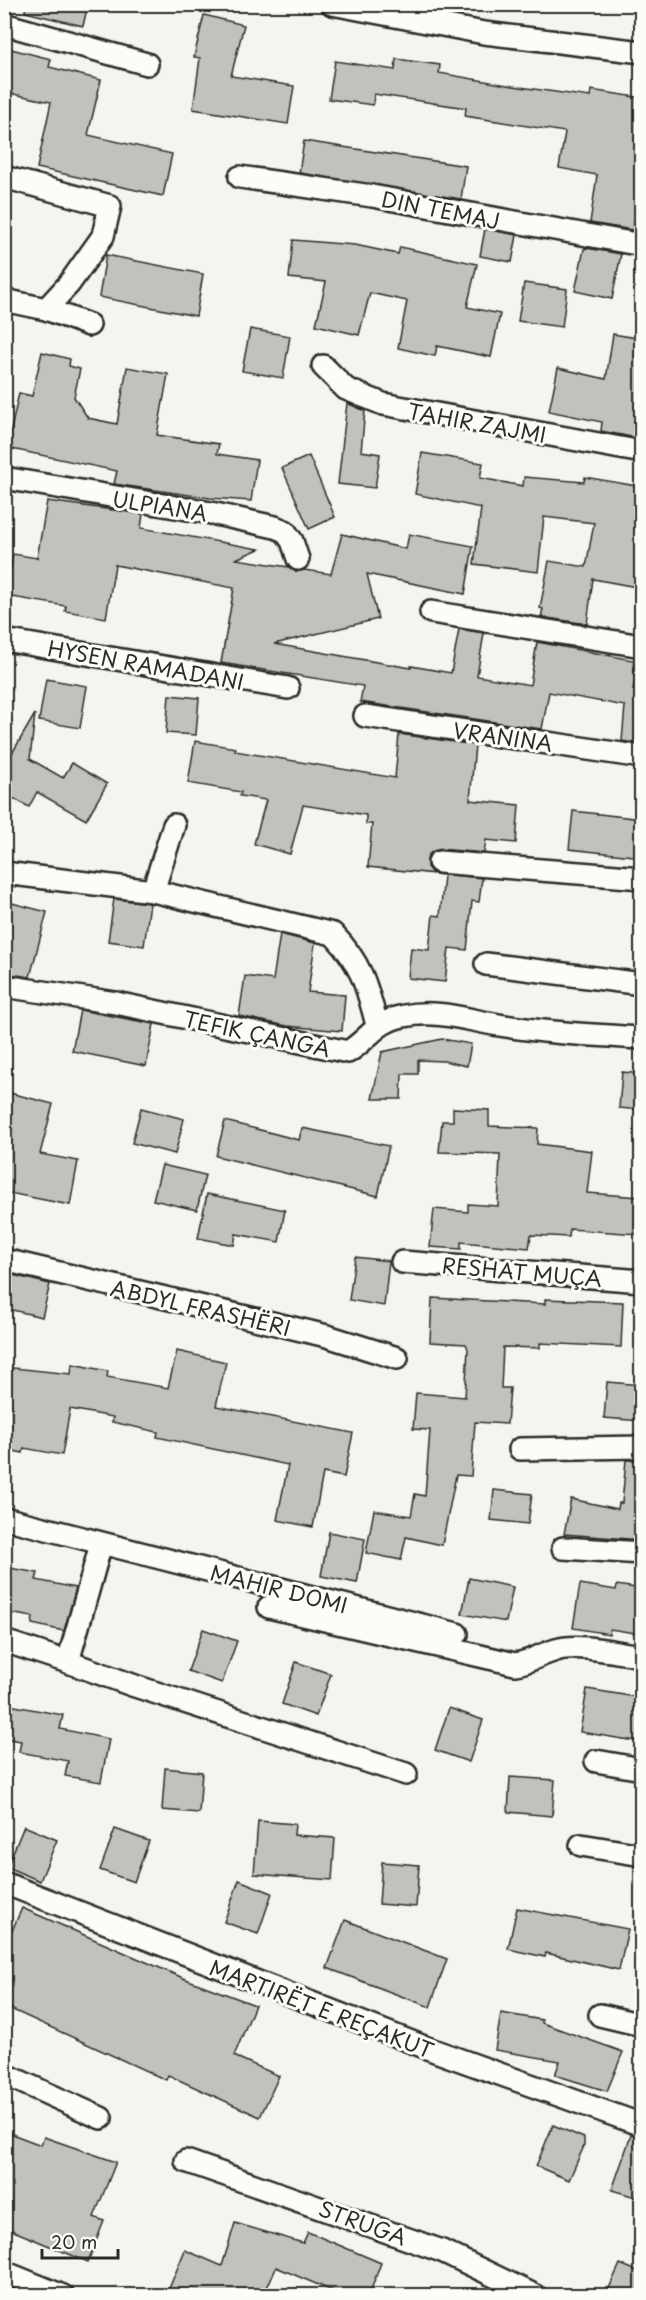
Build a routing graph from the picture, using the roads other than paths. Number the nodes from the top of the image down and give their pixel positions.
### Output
1 (332, 4) edge
2 (4, 24) edge
3 (642, 52) edge
4 (147, 64) dead end
5 (4, 177) edge
6 (240, 177) dead end
7 (642, 245) edge
8 (4, 300) edge
9 (46, 309) junction
10 (89, 325) dead end
11 (323, 366) dead end
12 (642, 452) edge
13 (4, 478) edge
14 (298, 559) dead end
15 (431, 612) dead end
16 (4, 640) edge
17 (642, 646) edge
18 (288, 688) dead end
19 (365, 716) dead end
20 (642, 757) edge
21 (174, 825) dead end
22 (439, 862) dead end
23 (4, 873) edge
24 (642, 878) edge
25 (153, 891) junction
26 (486, 964) dead end
27 (642, 984) edge
28 (4, 987) edge
29 (377, 1025) junction
30 (642, 1038) edge
31 (4, 1260) edge
32 (402, 1262) dead end
33 (642, 1281) edge
34 (397, 1358) dead end
35 (642, 1447) edge
36 (520, 1449) dead end
37 (4, 1518) edge
38 (101, 1544) junction
39 (563, 1548) dead end
40 (642, 1553) edge
41 (269, 1607) dead end
42 (457, 1634) dead end
43 (4, 1641) edge
44 (642, 1656) edge
45 (68, 1662) junction
46 (596, 1761) dead end
47 (642, 1768) edge
48 (406, 1773) dead end
49 (581, 1845) dead end
50 (642, 1855) edge
51 (4, 1883) edge
52 (600, 2015) dead end
53 (642, 2025) edge
54 (4, 2074) edge
55 (101, 2118) dead end
56 (642, 2125) edge
57 (186, 2161) dead end
58 (4, 2272) edge
59 (63, 2295) edge
60 (536, 2295) edge

1 - 3 street
2 - 4 street
5 - 9 street
6 - 7 street, DIN TEMAJ
8 - 9 street
9 - 10 street
11 - 12 street, TAHIR ZAJMI
13 - 14 street, ULPIANA
15 - 17 street
16 - 18 street, HYSEN RAMADANI
19 - 20 street, VRANINA
21 - 25 street
22 - 24 street
23 - 25 street
25 - 29 street
26 - 27 street
28 - 29 street, TEFIK ÇANGA
29 - 30 street, TEFIK ÇANGA
31 - 34 street, ABDYL FRASHËRI
32 - 33 street, RESHAT MUÇA
35 - 36 street
37 - 38 street, MAHIR DOMI
38 - 42 street, MAHIR DOMI
38 - 45 street
39 - 40 street
41 - 44 street
43 - 45 street
45 - 48 street
46 - 47 street
49 - 50 street
51 - 56 street, MARTIRËT E REÇAKUT
52 - 53 street
54 - 55 street
57 - 60 street, STRUGA
58 - 59 street

